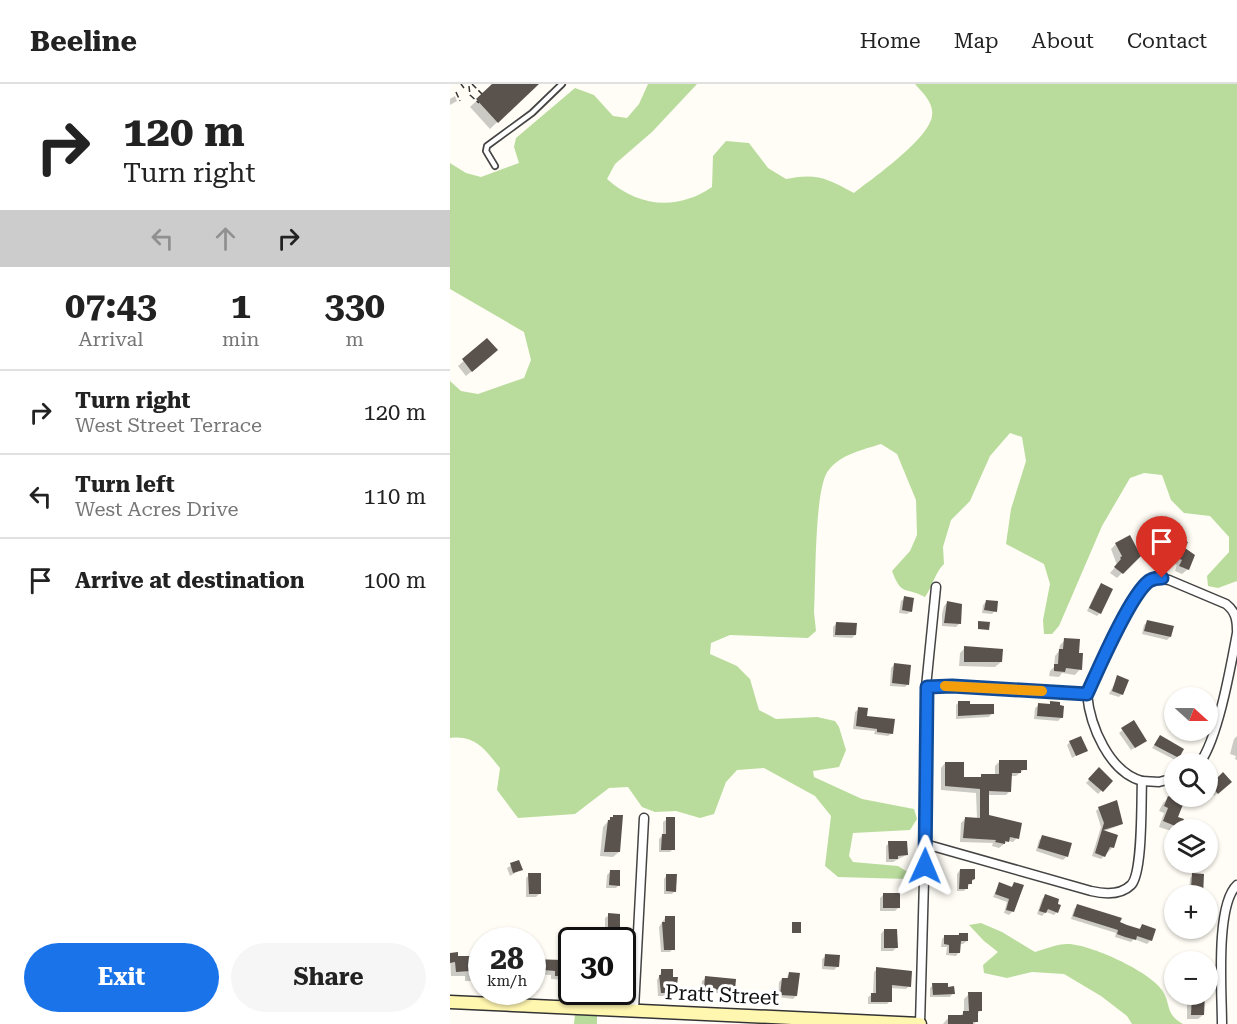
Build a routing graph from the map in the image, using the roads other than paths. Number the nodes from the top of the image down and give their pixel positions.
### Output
1 (562, 84) edge
2 (495, 166) dead end
3 (936, 586) dead end
4 (1237, 632) edge
5 (927, 687) junction
6 (1087, 694) junction
7 (1205, 753) edge
8 (1142, 781) junction
9 (1164, 781) edge
10 (644, 818) dead end
11 (925, 844) junction
12 (1237, 885) edge
13 (450, 1002) edge
14 (634, 1010) junction
15 (920, 1024) edge
16 (1222, 1024) edge

1 - 2 lane
3 - 5 street
4 - 6 street
4 - 7 street
5 - 6 street
5 - 11 street
6 - 8 street
8 - 9 street
8 - 11 street
10 - 14 street
11 - 15 street
12 - 16 street
13 - 14 street, Pratt Street
14 - 15 street, Pratt Street

